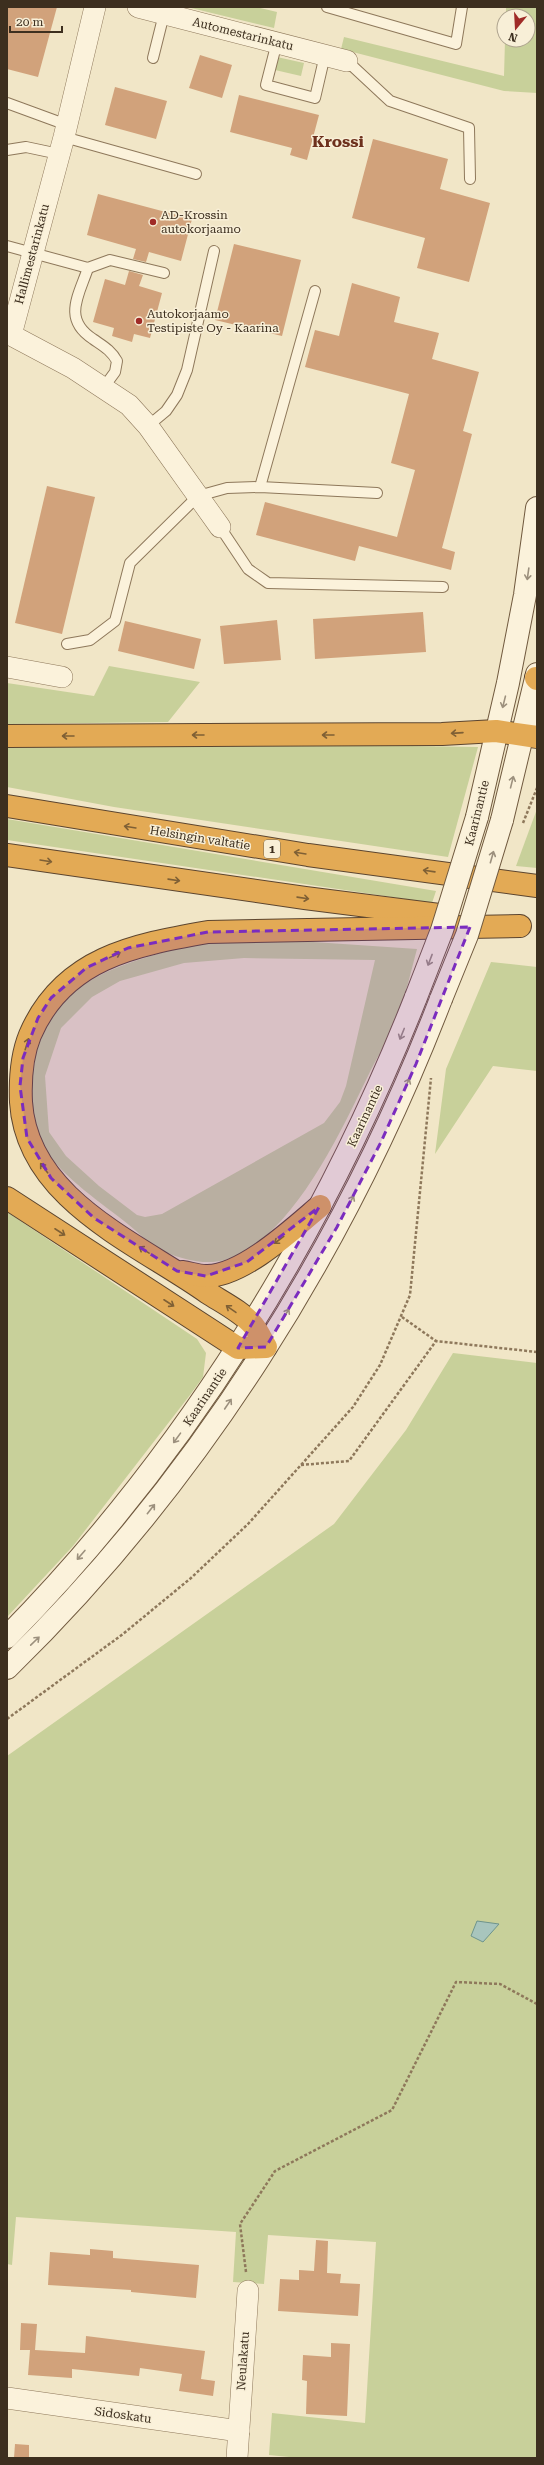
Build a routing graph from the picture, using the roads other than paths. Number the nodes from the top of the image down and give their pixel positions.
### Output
1 (95, 7) edge
2 (138, 7) edge
3 (328, 7) edge
4 (462, 7) edge
5 (164, 14) junction
6 (277, 42) junction
7 (325, 55) junction
8 (153, 58) dead end
9 (347, 61) joint
10 (7, 103) edge
11 (64, 139) junction
12 (7, 150) edge
13 (196, 174) dead end
14 (470, 179) dead end
15 (7, 246) edge
16 (214, 251) dead end
17 (32, 252) junction
18 (88, 268) junction
19 (164, 273) dead end
20 (315, 291) dead end
21 (9, 334) edge
22 (104, 387) junction
23 (148, 426) junction
24 (260, 488) junction
25 (377, 493) dead end
26 (198, 496) junction
27 (537, 508) edge
28 (220, 527) joint
29 (443, 587) dead end
30 (67, 644) dead end
31 (7, 667) edge
32 (62, 677) dead end
33 (537, 677) edge
34 (496, 730) junction
35 (7, 736) edge
36 (530, 736) edge
37 (7, 806) edge
38 (7, 855) edge
39 (537, 886) edge
40 (529, 926) edge
41 (7, 1198) edge
42 (320, 1206) junction
43 (177, 1271) junction
44 (252, 1324) junction
45 (266, 1347) junction
46 (238, 1348) junction
47 (7, 1637) edge
48 (7, 1668) edge
49 (248, 2291) road end
50 (7, 2398) edge
51 (239, 2431) junction
52 (237, 2458) edge

1 - 11 street, Hallimestarinkatu
2 - 5 street, Automestarinkatu
3 - 4 lane
5 - 6 street, Automestarinkatu
5 - 8 lane
6 - 7 street, Automestarinkatu
6 - 7 lane
7 - 9 street, Automestarinkatu
9 - 14 lane
10 - 11 lane
11 - 12 lane
11 - 13 lane
11 - 17 street, Hallimestarinkatu
15 - 17 lane
16 - 23 lane
17 - 18 lane
17 - 21 street, Hallimestarinkatu
18 - 19 lane
18 - 22 lane
20 - 24 lane
21 - 22 street, Hallimestarinkatu
22 - 23 street, Hallimestarinkatu
23 - 26 street, Hallimestarinkatu
24 - 25 lane
24 - 26 lane
26 - 28 street, Hallimestarinkatu
26 - 30 lane
27 -> 34 main road, Kaarinantie
28 - 29 lane
31 - 32 street
33 - 36 main road, Kaarinantie
34 -> 35 highway
34 - 36 highway
34 -> 42 main road, Kaarinantie, bridge
45 -> 36 main road, Kaarinantie, bridge
39 -> 37 highway, Helsingin valtatie / 1
38 -> 40 highway
43 -> 40 highway
41 -> 46 highway
42 -> 43 highway
42 - 44 main road, Kaarinantie
44 -> 43 highway
44 - 45 highway
44 - 46 main road, Kaarinantie
45 - 46 highway
48 -> 45 main road, Kaarinantie
46 -> 47 main road, Kaarinantie
49 - 51 street, Neulakatu
50 - 51 street, Sidoskatu
51 - 52 street, Neulakatu

